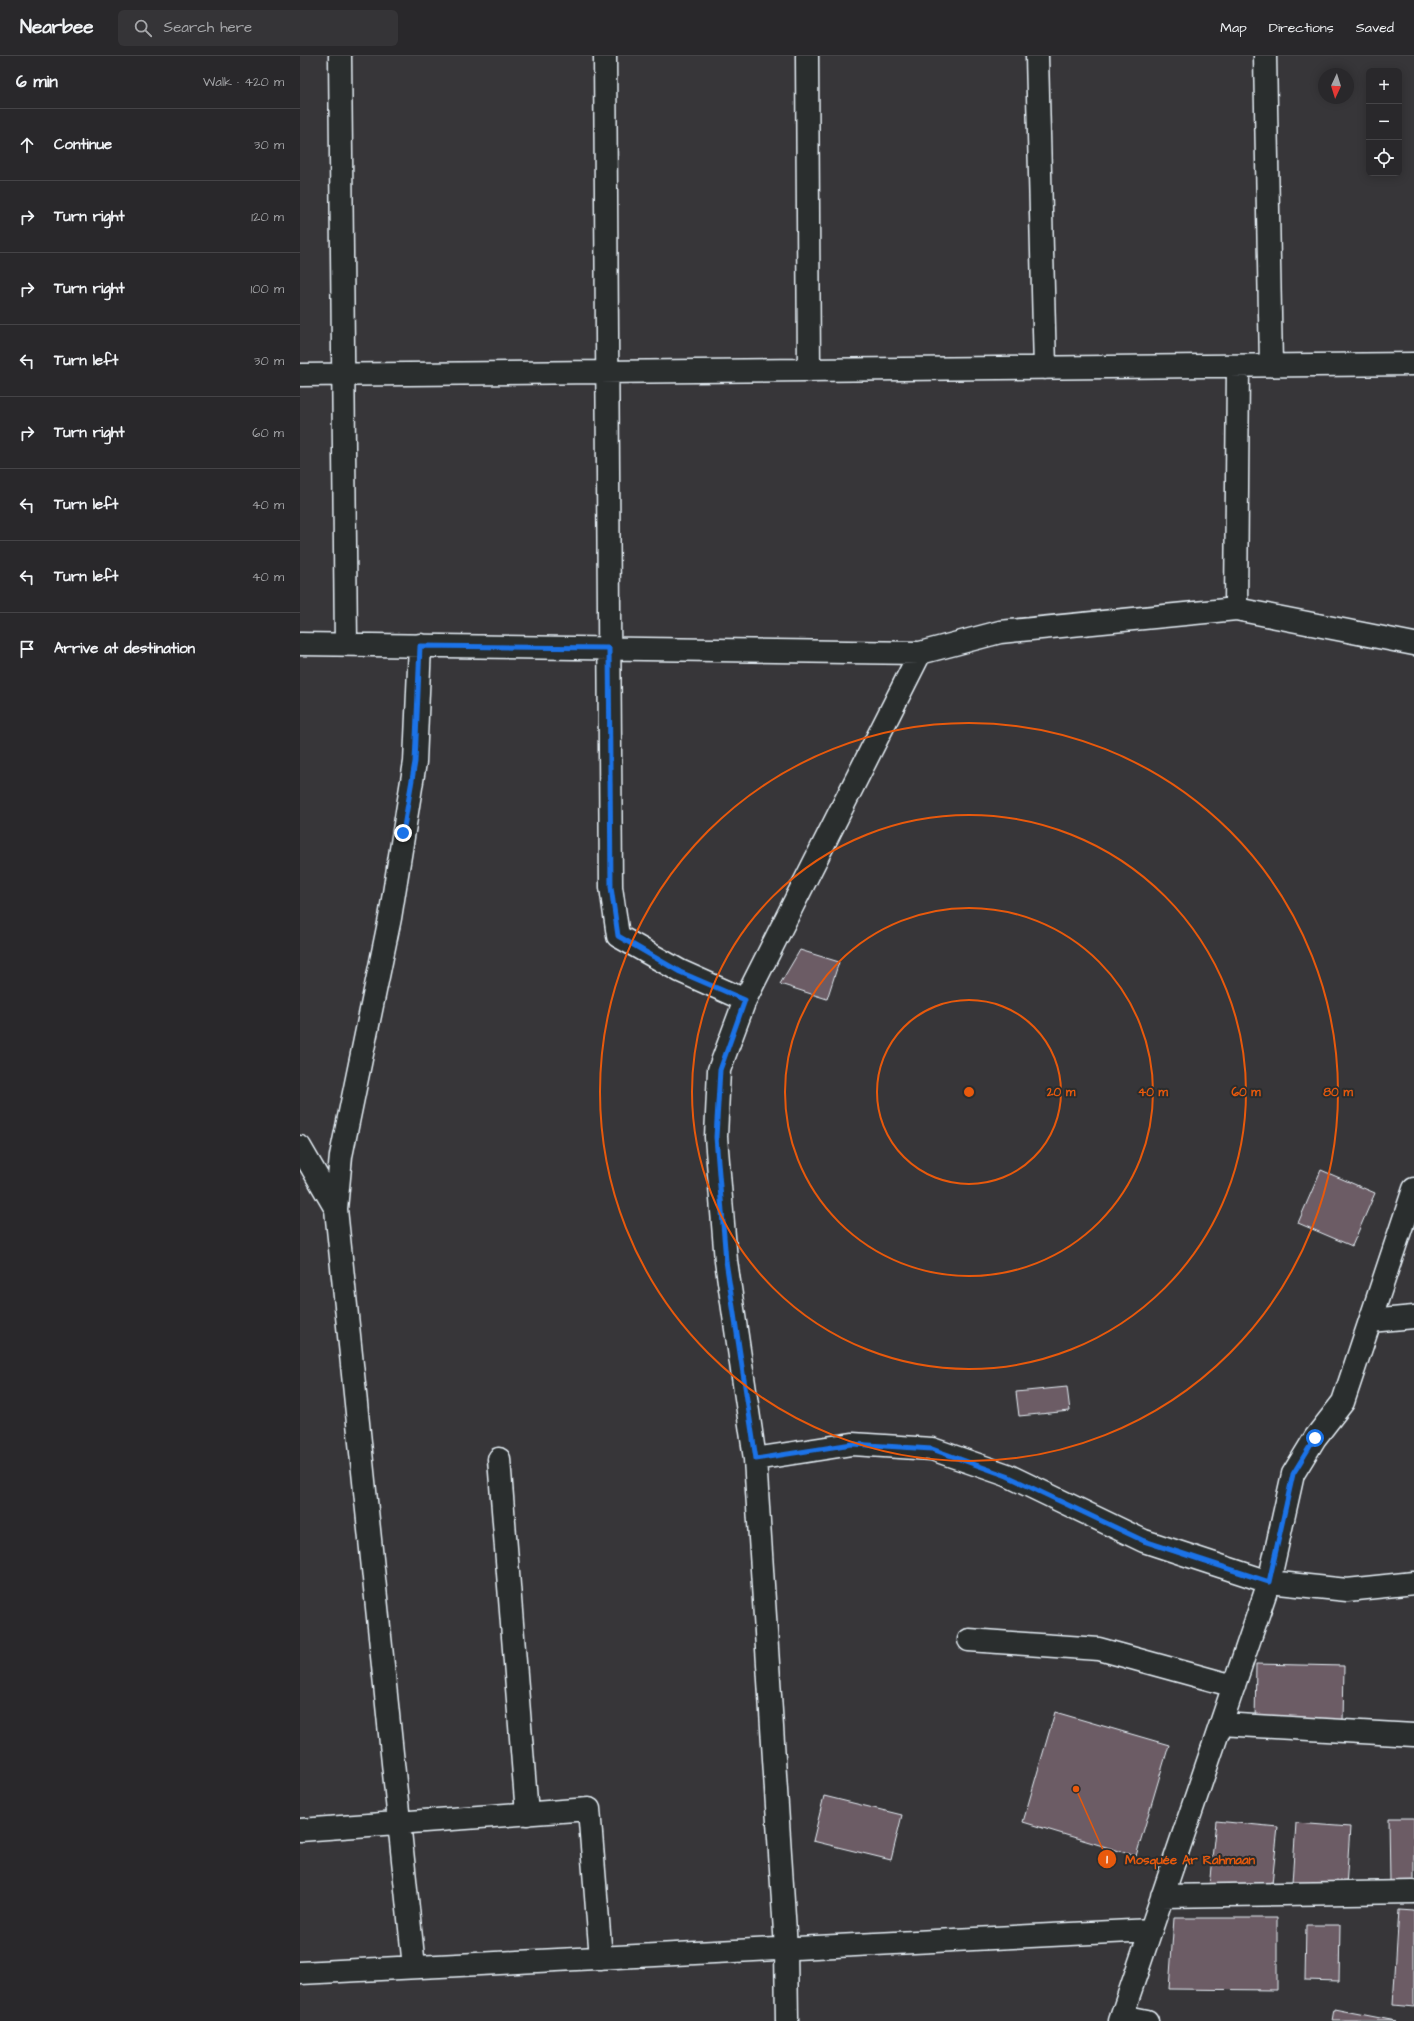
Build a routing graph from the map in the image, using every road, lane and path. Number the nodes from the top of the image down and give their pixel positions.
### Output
1 (340, 56) edge
2 (605, 56) edge
3 (807, 56) edge
4 (1037, 56) edge
5 (1265, 56) edge
6 (1414, 364) edge
7 (1271, 365) junction
8 (1238, 366) junction
9 (1045, 368) junction
10 (809, 370) junction
11 (607, 372) junction
12 (344, 374) junction
13 (300, 375) edge
14 (1236, 609) junction
15 (300, 644) edge
16 (346, 644) junction
17 (1414, 644) edge
18 (420, 646) junction
19 (609, 648) junction
20 (920, 653) junction
21 (745, 1000) junction
22 (300, 1147) edge
23 (1414, 1189) edge
24 (336, 1209) junction
25 (1414, 1317) edge
26 (1370, 1321) junction
27 (499, 1459) dead end
28 (756, 1459) junction
29 (1269, 1582) junction
30 (1414, 1583) edge
31 (969, 1640) dead end
32 (1234, 1686) junction
33 (1220, 1724) junction
34 (1414, 1735) edge
35 (527, 1814) junction
36 (399, 1823) junction
37 (300, 1830) edge
38 (1414, 1892) edge
39 (1162, 1896) junction
40 (1151, 1930) junction
41 (786, 1948) junction
42 (601, 1958) junction
43 (414, 1967) junction
44 (300, 1973) edge
45 (1121, 2018) edge
46 (787, 2021) edge
47 (1147, 2021) edge

1 - 12 street
2 - 11 street
3 - 10 street
4 - 9 street
5 - 7 street
6 - 7 street
7 - 8 street
8 - 9 street
8 - 14 street
9 - 10 street
10 - 11 street
11 - 12 street
11 - 19 street
12 - 13 street
12 - 16 street
14 - 17 street
14 - 20 street
15 - 16 street
16 - 18 street
18 - 19 street
18 - 24 street
19 - 20 street
19 - 21 street
20 - 21 street
21 - 28 street
22 - 24 street
23 - 26 street
24 - 36 street
25 - 26 street
26 - 29 street
27 - 35 street
28 - 29 street
28 - 41 street
29 - 30 street
29 - 32 street
31 - 32 street
32 - 33 street
33 - 34 street
33 - 39 street
35 - 36 street
35 - 42 street
36 - 37 street
36 - 43 street
38 - 39 street
39 - 40 street
40 - 41 street
40 - 45 street
41 - 42 street
41 - 46 street
42 - 43 street
43 - 44 street
45 - 47 street

